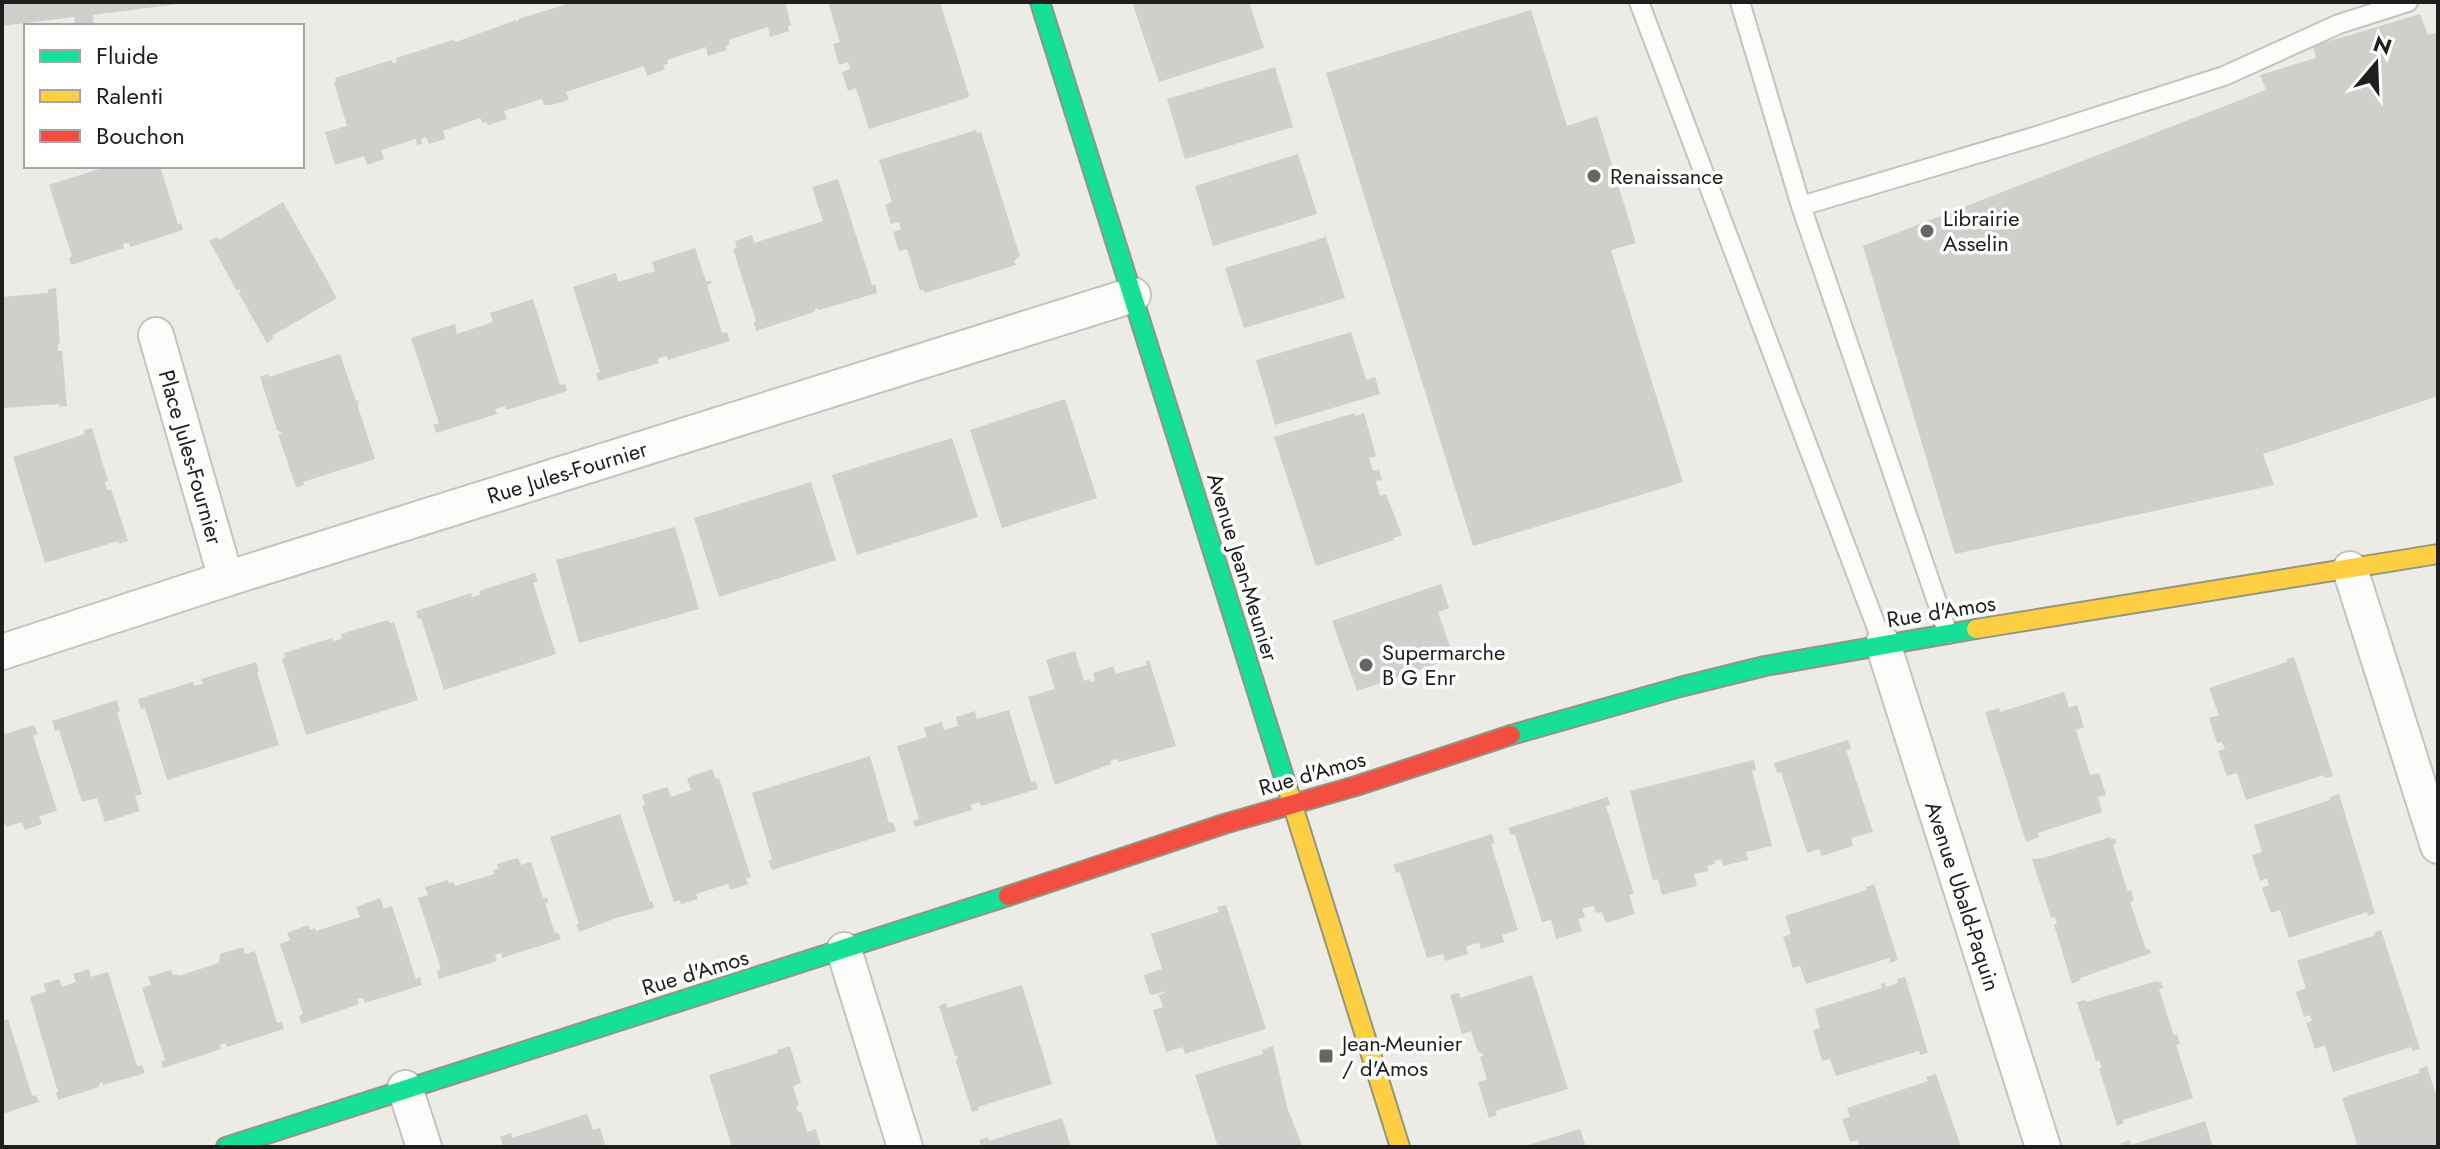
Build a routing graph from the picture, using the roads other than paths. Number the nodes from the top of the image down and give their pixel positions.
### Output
1 (1040, 2) edge
2 (1639, 2) edge
3 (1740, 2) edge
4 (2408, 2) edge
5 (1801, 206) junction
6 (1133, 295) junction
7 (156, 335) dead end
8 (2438, 554) edge
9 (2350, 569) junction
10 (226, 579) junction
11 (1948, 634) junction
12 (1883, 644) junction
13 (2, 652) edge
14 (1291, 804) junction
15 (2438, 846) edge
16 (844, 950) junction
17 (405, 1088) junction
18 (226, 1147) edge
19 (424, 1147) edge
20 (905, 1147) edge
21 (1400, 1147) edge
22 (2043, 1147) edge

1 - 6 street, Avenue Jean-Meunier
2 - 12 lane
3 - 5 lane
4 - 5 lane
5 - 11 lane
6 - 10 street, Rue Jules-Fournier
6 - 14 street, Avenue Jean-Meunier
7 - 10 street, Place Jules-Fournier
8 - 9 street, Rue d'Amos
9 - 11 street, Rue d'Amos
9 - 15 street
10 - 13 street, Rue Jules-Fournier
11 - 12 street, Rue d'Amos
12 - 14 street, Rue d'Amos
12 - 22 street, Avenue Ubald-Paquin
14 - 16 street, Rue d'Amos
14 - 21 street, Avenue Jean-Meunier
16 - 17 street, Rue d'Amos
16 - 20 street
17 - 18 street, Rue d'Amos
17 - 19 street

